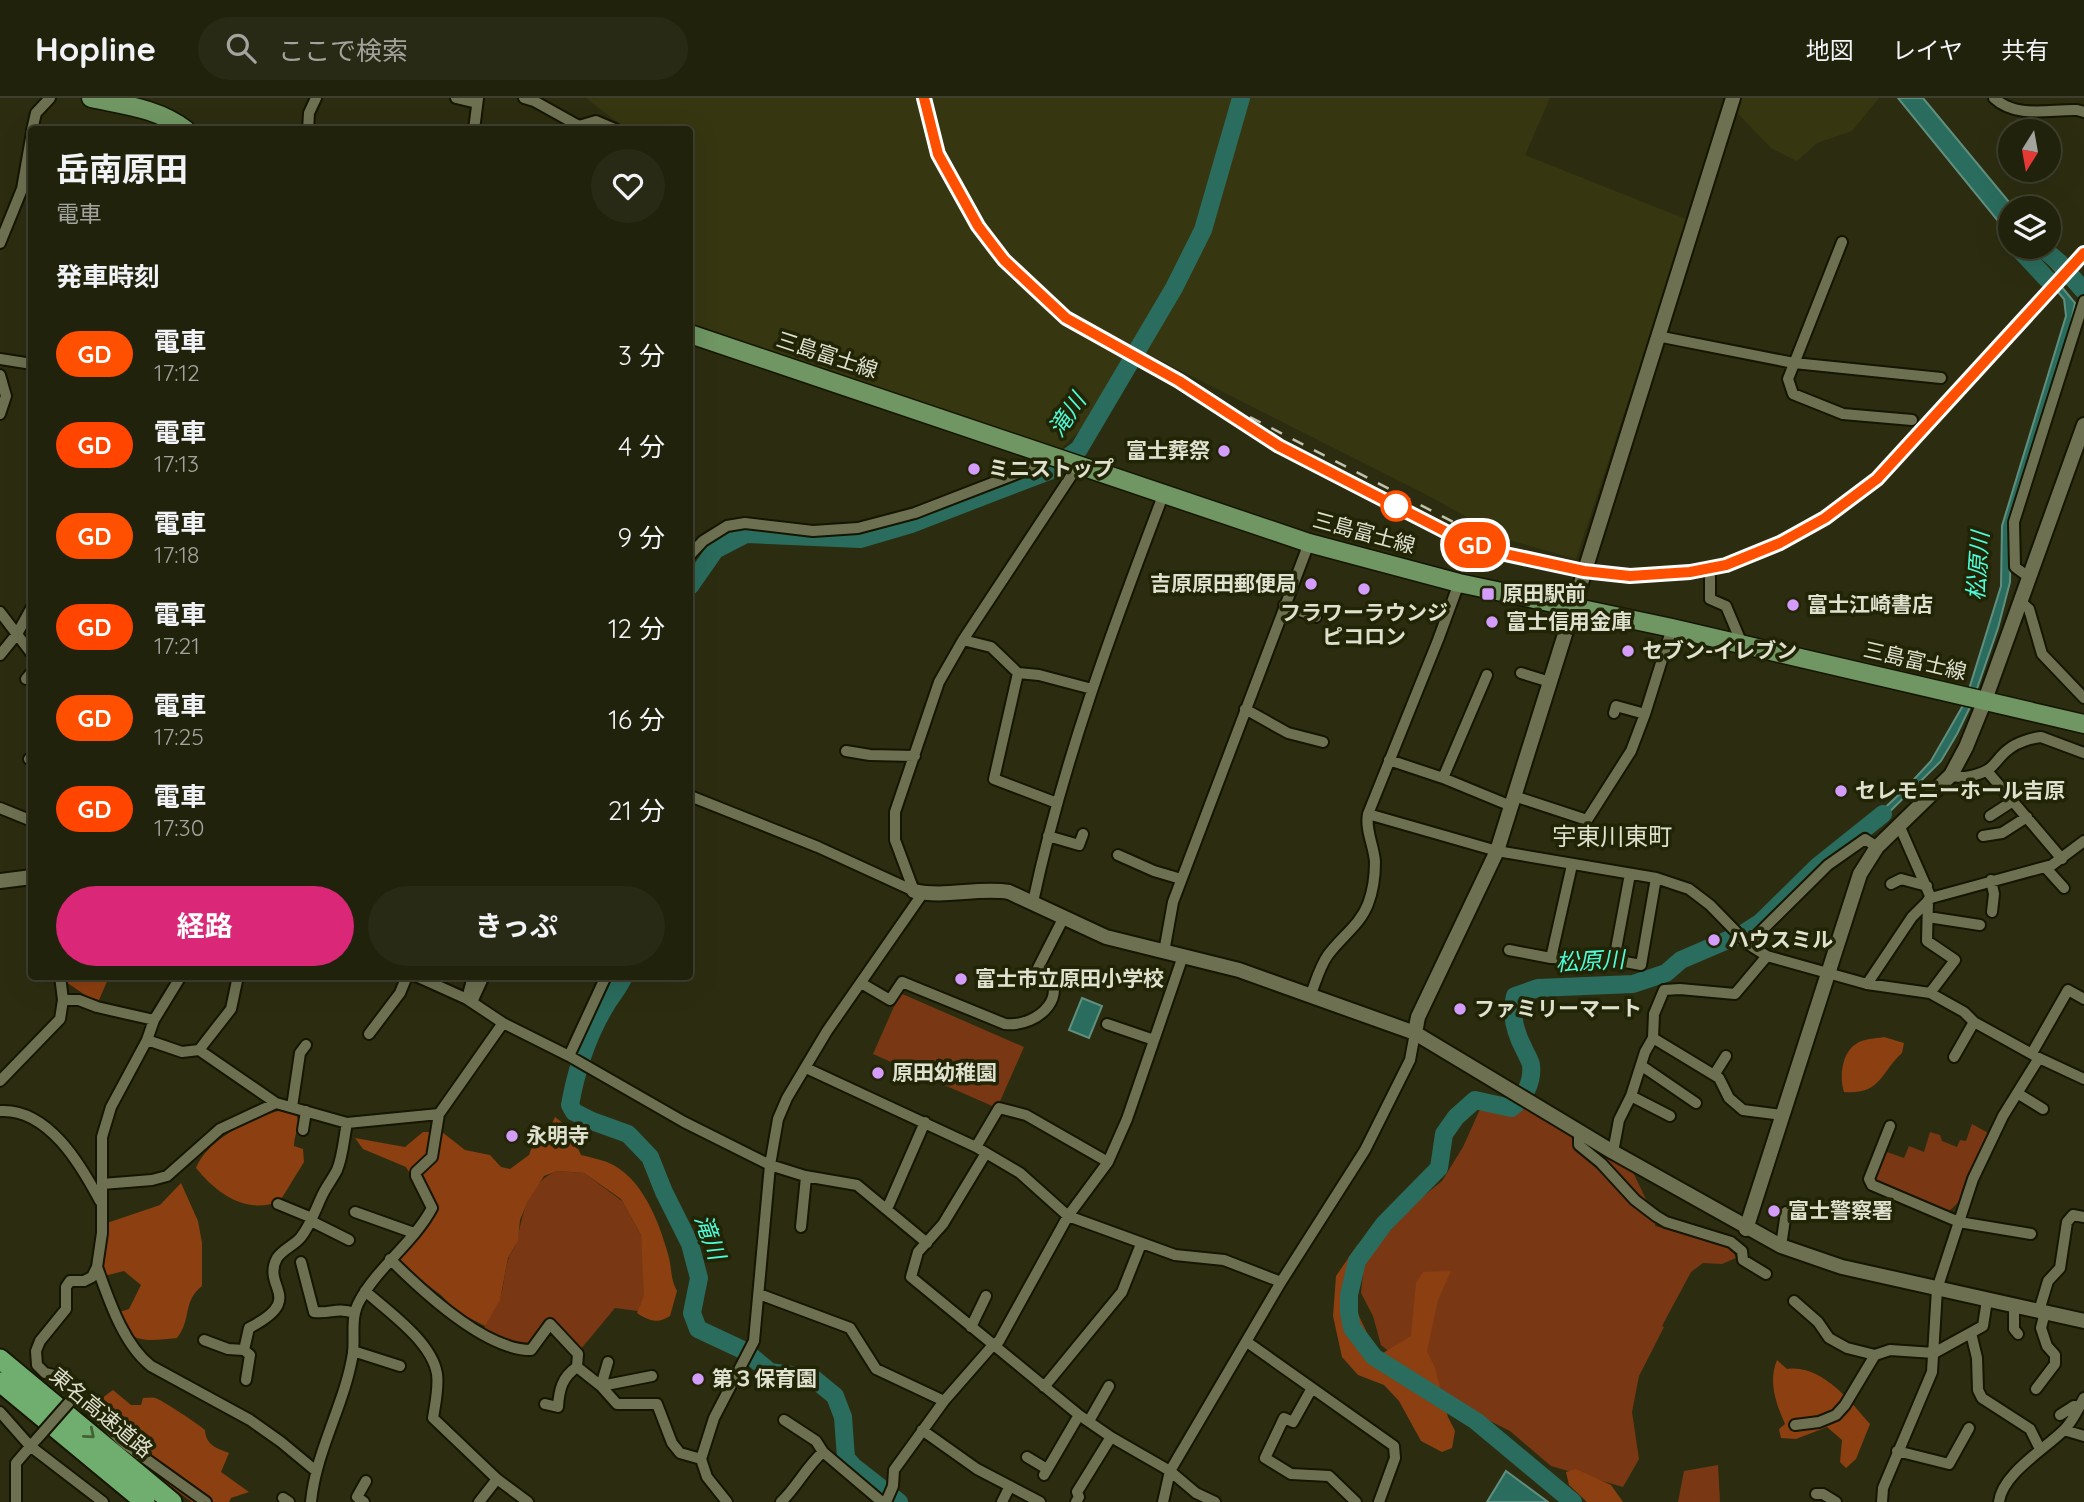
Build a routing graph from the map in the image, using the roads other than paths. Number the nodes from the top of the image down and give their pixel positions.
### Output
1 (50, 98) edge
2 (91, 98) edge
3 (316, 98) edge
4 (456, 98) edge
5 (524, 98) edge
6 (1732, 98) edge
7 (1994, 98) edge
8 (477, 100) edge
9 (130, 102) edge
10 (2084, 112) edge
11 (33, 126) edge
12 (179, 126) edge
13 (308, 126) edge
14 (474, 126) edge
15 (575, 126) edge
16 (583, 126) edge
17 (608, 126) edge
18 (28, 154) edge
19 (0, 241) edge
20 (1842, 242) dead end
21 (2084, 301) edge
22 (693, 335) edge
23 (1657, 336) junction
24 (0, 359) edge
25 (28, 363) edge
26 (1794, 363) junction
27 (0, 375) edge
28 (1941, 378) dead end
29 (0, 414) edge
30 (1912, 420) dead end
31 (2084, 425) edge
32 (1064, 459) junction
33 (1164, 493) junction
34 (1309, 543) junction
35 (693, 552) edge
36 (1710, 578) dead end
37 (2030, 578) junction
38 (1459, 583) junction
39 (2021, 602) junction
40 (1284, 605) junction
41 (1574, 606) junction
42 (0, 612) edge
43 (28, 614) edge
44 (1316, 617) dead end
45 (1672, 628) junction
46 (17, 634) junction
47 (964, 640) junction
48 (1742, 644) junction
49 (28, 649) edge
50 (0, 655) edge
51 (1018, 673) junction
52 (1521, 673) dead end
53 (1487, 675) dead end
54 (1550, 682) junction
55 (1092, 689) junction
56 (1975, 698) junction
57 (2084, 698) edge
58 (1245, 709) junction
59 (1614, 713) dead end
60 (1645, 714) junction
61 (2084, 724) edge
62 (1323, 742) dead end
63 (846, 751) dead end
64 (2084, 753) edge
65 (915, 756) junction
66 (1389, 760) junction
67 (1987, 771) junction
68 (1951, 775) junction
69 (1443, 778) junction
70 (693, 797) edge
71 (1512, 801) junction
72 (2013, 801) junction
73 (1057, 803) junction
74 (0, 808) edge
75 (1368, 814) junction
76 (1990, 817) dead end
77 (2026, 817) junction
78 (28, 819) edge
79 (1899, 825) junction
80 (1083, 834) dead end
81 (1048, 836) junction
82 (1983, 836) dead end
83 (2084, 841) edge
84 (1878, 847) junction
85 (1497, 851) junction
86 (1118, 855) dead end
87 (2062, 859) junction
88 (1572, 865) junction
89 (2045, 867) junction
90 (1630, 874) junction
91 (28, 878) edge
92 (1656, 878) junction
93 (1181, 879) junction
94 (1991, 880) junction
95 (0, 881) edge
96 (1891, 884) dead end
97 (1927, 886) junction
98 (2063, 888) dead end
99 (919, 892) junction
100 (1930, 899) junction
101 (1033, 902) junction
102 (1992, 912) dead end
103 (1064, 917) junction
104 (1928, 917) junction
105 (1980, 925) dead end
106 (1747, 943) junction
107 (1509, 950) dead end
108 (1164, 952) junction
109 (1183, 956) junction
110 (1767, 956) junction
111 (1551, 958) junction
112 (1572, 959) dead end
113 (1827, 974) junction
114 (60, 980) edge
115 (179, 980) edge
116 (237, 980) edge
117 (405, 980) edge
118 (425, 980) edge
119 (472, 980) edge
120 (482, 980) edge
121 (604, 980) edge
122 (861, 983) junction
123 (1867, 984) junction
124 (1930, 993) junction
125 (1311, 994) junction
126 (2084, 999) edge
127 (63, 1000) junction
128 (469, 1000) junction
129 (154, 1020) junction
130 (1974, 1022) junction
131 (503, 1023) junction
132 (1107, 1024) dead end
133 (1415, 1033) junction
134 (369, 1034) dead end
135 (1653, 1038) junction
136 (148, 1040) junction
137 (1154, 1040) junction
138 (306, 1045) dead end
139 (199, 1051) junction
140 (569, 1056) junction
141 (1727, 1056) dead end
142 (2035, 1056) junction
143 (1954, 1057) dead end
144 (1642, 1066) junction
145 (806, 1068) junction
146 (1714, 1075) junction
147 (2084, 1079) edge
148 (0, 1081) edge
149 (2017, 1093) junction
150 (1631, 1096) junction
151 (276, 1103) junction
152 (1696, 1103) dead end
153 (292, 1107) junction
154 (2043, 1109) dead end
155 (0, 1111) edge
156 (306, 1111) junction
157 (439, 1114) junction
158 (1782, 1115) junction
159 (1670, 1116) dead end
160 (925, 1122) junction
161 (347, 1123) junction
162 (1889, 1126) dead end
163 (303, 1130) dead end
164 (1579, 1131) junction
165 (981, 1150) junction
166 (1613, 1152) junction
167 (1108, 1163) junction
168 (770, 1165) junction
169 (806, 1177) junction
170 (102, 1184) junction
171 (102, 1204) junction
172 (278, 1204) dead end
173 (887, 1209) junction
174 (355, 1212) dead end
175 (1786, 1212) dead end
176 (1068, 1216) junction
177 (2084, 1217) edge
178 (312, 1220) junction
179 (1959, 1222) junction
180 (801, 1227) dead end
181 (1746, 1229) junction
182 (414, 1233) junction
183 (2031, 1234) dead end
184 (349, 1240) dead end
185 (927, 1243) junction
186 (1141, 1244) junction
187 (1781, 1246) junction
188 (390, 1259) junction
189 (301, 1262) dead end
190 (97, 1267) junction
191 (1766, 1274) dead end
192 (1280, 1282) junction
193 (1937, 1289) junction
194 (365, 1291) junction
195 (759, 1294) junction
196 (986, 1296) dead end
197 (1987, 1300) junction
198 (1794, 1301) dead end
199 (2014, 1306) junction
200 (2042, 1312) junction
201 (355, 1313) junction
202 (2084, 1321) edge
203 (971, 1327) junction
204 (1971, 1333) junction
205 (2018, 1334) dead end
206 (204, 1340) dead end
207 (1247, 1342) junction
208 (993, 1345) junction
209 (244, 1350) junction
210 (353, 1351) junction
211 (1934, 1353) junction
212 (1875, 1355) junction
213 (0, 1359) edge
214 (608, 1362) dead end
215 (400, 1366) dead end
216 (577, 1367) junction
217 (652, 1376) dead end
218 (246, 1380) dead end
219 (0, 1382) edge
220 (1110, 1385) dead end
221 (601, 1386) junction
222 (1044, 1387) junction
223 (1312, 1388) junction
224 (2036, 1389) dead end
225 (74, 1397) junction
226 (944, 1401) junction
227 (2082, 1402) edge
228 (545, 1404) dead end
229 (0, 1412) edge
230 (2060, 1415) dead end
231 (1084, 1418) junction
232 (785, 1420) dead end
233 (1795, 1425) dead end
234 (1969, 1428) dead end
235 (922, 1430) junction
236 (2064, 1430) junction
237 (2084, 1436) edge
238 (1111, 1437) junction
239 (33, 1443) junction
240 (2040, 1449) junction
241 (1898, 1451) junction
242 (823, 1452) junction
243 (1027, 1457) dead end
244 (701, 1459) junction
245 (316, 1471) junction
246 (1170, 1471) junction
247 (498, 1479) junction
248 (366, 1481) dead end
249 (1010, 1486) junction
250 (1816, 1494) dead end
251 (312, 1498) edge
252 (16, 1502) edge
253 (103, 1502) edge
254 (145, 1502) edge
255 (172, 1502) edge
256 (206, 1502) edge
257 (322, 1502) edge
258 (364, 1502) edge
259 (479, 1502) edge
260 (528, 1502) edge
261 (727, 1502) edge
262 (780, 1502) edge
263 (884, 1502) edge
264 (1002, 1502) edge
265 (1040, 1502) edge
266 (1076, 1502) edge
267 (1163, 1502) edge
268 (1215, 1502) edge
269 (1356, 1502) edge
270 (1380, 1502) edge
271 (1836, 1502) edge
272 (1882, 1502) edge
273 (1999, 1502) edge

1 - 11 street
2 - 9 main road
3 - 13 street
4 - 8 street
5 - 15 street
6 - 23 street
7 - 10 street
8 - 14 street
9 - 12 main road
16 - 17 street
18 - 19 street
20 - 26 street
21 - 37 street
22 - 32 main road, 三島富士線
23 - 26 street
23 - 41 street
24 - 25 street
26 - 28 street
26 - 30 street
27 - 29 street
31 - 37 street
32 - 33 main road, 三島富士線
32 - 35 street
32 - 47 street
33 - 34 main road, 三島富士線
33 - 55 street
34 - 38 main road, 三島富士線
34 - 40 street
36 - 48 street
37 - 39 street
38 - 41 main road, 三島富士線
38 - 66 street
39 - 56 street
39 - 57 street
40 - 44 street
40 - 58 street
41 - 45 main road, 三島富士線
41 - 54 street
42 - 46 street
43 - 46 street
45 - 48 main road, 三島富士線
45 - 60 street
46 - 49 street
46 - 50 street
47 - 51 street
47 - 65 street
48 - 56 main road, 三島富士線
51 - 55 street
51 - 73 street
52 - 54 street
53 - 69 street
54 - 71 street
55 - 73 street
56 - 61 main road, 三島富士線
56 - 68 street
58 - 62 street
58 - 93 street
59 - 60 street
60 - 71 street
63 - 65 street
64 - 67 street
65 - 99 street
66 - 69 street
66 - 75 street
67 - 68 street
67 - 72 street
68 - 79 street
69 - 71 street
70 - 99 street
71 - 85 street
72 - 76 street
72 - 77 street
73 - 81 street
74 - 78 street
75 - 85 street
75 - 125 street
77 - 82 street
77 - 87 street
79 - 84 street
79 - 97 street
80 - 81 street
81 - 101 street
83 - 87 street
84 - 106 street
84 - 113 street
85 - 88 street
85 - 133 street
86 - 93 street
87 - 89 street
88 - 90 street
88 - 111 street
89 - 94 street
89 - 98 street
90 - 92 street
90 - 92 street
91 - 95 street
92 - 106 street
93 - 108 street
94 - 100 street
94 - 102 street
96 - 97 street
97 - 100 street
99 - 101 street
99 - 122 street
100 - 104 street
100 - 123 street
101 - 103 street
103 - 108 street
103 - 122 street
104 - 105 street
104 - 124 street
106 - 110 street
107 - 111 street
108 - 109 street
109 - 125 street
109 - 137 street
110 - 113 street
110 - 135 street
111 - 112 street
113 - 123 street
113 - 158 street
114 - 127 street
115 - 129 street
116 - 139 street
117 - 134 street
118 - 128 street
119 - 128 street
120 - 128 street
121 - 140 street
122 - 145 street
123 - 124 street
124 - 130 street
125 - 133 street
126 - 142 street
127 - 129 street
127 - 148 street
128 - 131 street
129 - 136 street
130 - 142 street
130 - 143 street
131 - 140 street
131 - 157 street
132 - 137 street
133 - 164 street
133 - 192 street
135 - 144 street
135 - 146 street
136 - 139 street
136 - 170 street
137 - 167 street
138 - 153 street
139 - 151 street
140 - 168 street
141 - 146 street
142 - 147 street
142 - 149 street
144 - 150 street
144 - 152 street
145 - 160 street
145 - 168 street
146 - 158 street
149 - 154 street
149 - 179 street
150 - 159 street
150 - 166 street
151 - 153 street
151 - 170 street
153 - 156 street
155 - 171 street
156 - 161 street
156 - 163 street
157 - 161 street
157 - 182 street
158 - 181 street
160 - 165 street
160 - 173 street
161 - 178 street
162 - 179 street
164 - 166 street
164 - 191 street
165 - 167 street
165 - 176 street
165 - 185 street
166 - 181 street
167 - 176 street
168 - 169 street
168 - 195 street
169 - 173 street
169 - 180 street
170 - 171 street
171 - 190 street
172 - 178 street
173 - 185 street
174 - 182 street
175 - 187 street
176 - 186 street
176 - 208 street
177 - 200 street
178 - 184 street
178 - 209 street
179 - 183 street
179 - 193 street
181 - 187 street
182 - 188 street
185 - 203 street
186 - 192 street
186 - 222 street
187 - 193 street
188 - 194 street
188 - 216 street
189 - 201 street
190 - 225 street
190 - 245 street
192 - 207 street
193 - 197 street
193 - 211 street
194 - 201 street
194 - 247 street
195 - 226 street
195 - 244 street
196 - 203 street
197 - 199 street
197 - 204 street
198 - 212 street
199 - 200 street
199 - 205 street
200 - 202 street
200 - 224 street
201 - 210 street
203 - 208 street
204 - 211 street
204 - 240 street
206 - 209 street
207 - 223 street
207 - 246 street
208 - 222 street
208 - 226 street
209 - 218 street
210 - 215 street
210 - 245 street
211 - 212 street
211 - 241 street
212 - 233 street
213 -> 255 highway, 東名高速道路
214 - 221 street
216 - 221 street
216 - 228 street
217 - 221 street
219 - 254 highway, 東名高速道路
220 - 231 street
221 - 244 street
222 - 231 street
223 - 269 street
223 - 270 street
225 - 239 street, bridge
225 - 256 street
226 - 235 street
227 - 230 street
227 - 236 street
229 - 239 street
231 - 238 street
231 - 243 street
232 - 242 street
234 - 241 street
235 - 249 street
235 - 263 street
236 - 237 street
236 - 240 street
238 - 246 street
238 - 266 street
239 - 252 street
239 - 253 street
240 - 273 street
241 - 272 street
242 - 262 street
242 - 263 street
244 - 261 street
245 - 251 street
246 - 267 street
246 - 268 street
247 - 259 street
247 - 260 street
248 - 258 street
249 - 264 street
249 - 265 street
250 - 271 street
251 - 257 street

